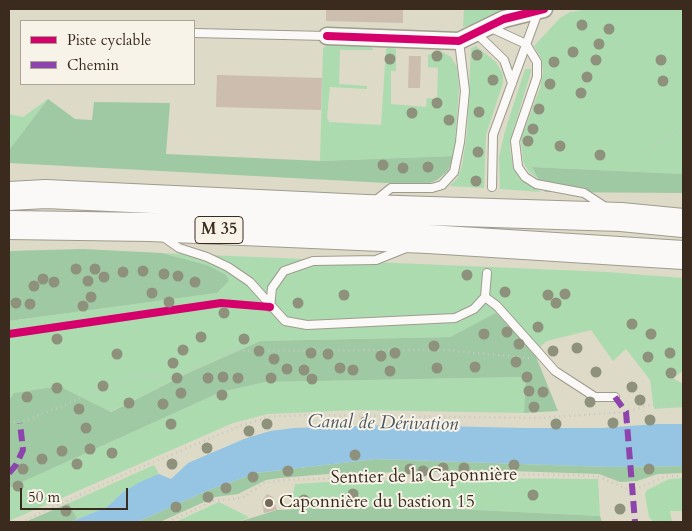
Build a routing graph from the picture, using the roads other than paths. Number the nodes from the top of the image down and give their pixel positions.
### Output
1 (540, 10) edge
2 (482, 30) junction
3 (195, 33) edge
4 (327, 36) joint
5 (459, 41) junction
6 (526, 44) junction
7 (512, 84) junction
8 (9, 177) edge
9 (492, 186) dead end
10 (46, 194) junction
11 (9, 196) edge
12 (366, 209) junction
13 (621, 217) junction
14 (683, 223) edge
15 (9, 225) edge
16 (150, 227) junction
17 (428, 239) junction
18 (683, 256) edge
19 (487, 273) dead end
20 (485, 297) junction
21 (270, 306) junction
22 (614, 397) dead end

1 - 2 street
1 - 6 lane
2 - 5 street
2 - 6 lane
2 - 7 lane
3 - 4 lane
4 - 5 street
5 - 12 lane
6 - 7 lane
6 - 13 lane
7 - 9 lane
8 - 10 highway
10 - 11 highway, M 35
10 - 12 highway, M 35
12 - 13 highway, M 35
13 - 14 highway, M 35
15 - 16 highway, M 35
16 - 17 highway, M 35
16 - 21 lane
17 - 18 highway, M 35
17 - 21 lane
19 - 20 lane
20 - 21 lane
20 - 22 lane

